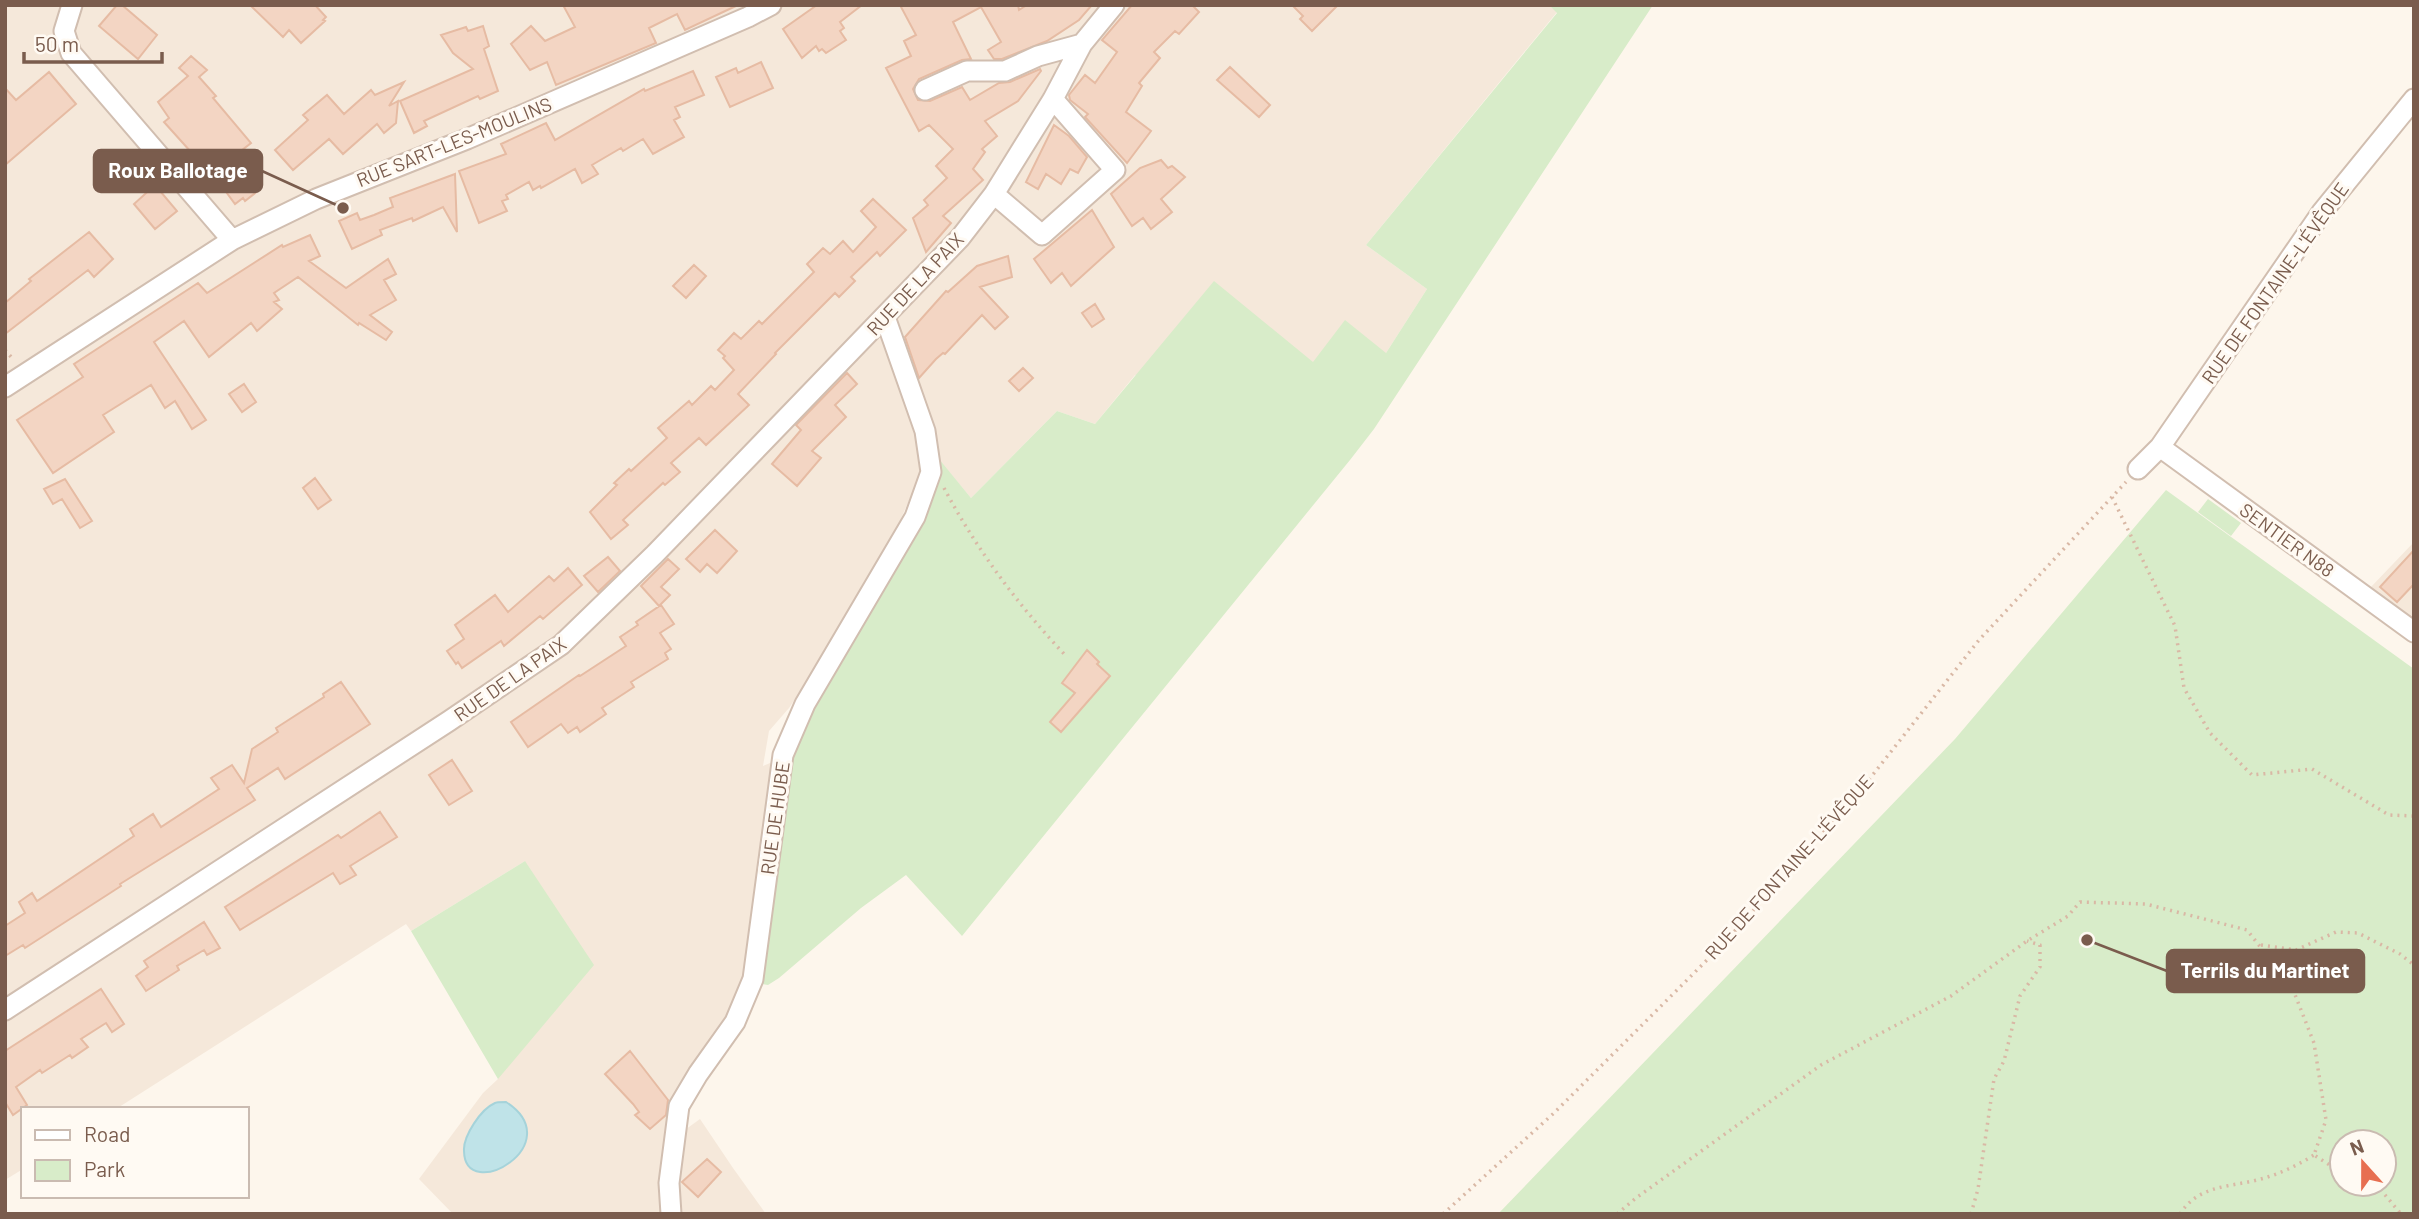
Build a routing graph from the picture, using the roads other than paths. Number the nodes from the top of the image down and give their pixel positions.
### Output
1 (72, 5) edge
2 (771, 5) edge
3 (1105, 9) edge
4 (1082, 44) junction
5 (925, 90) dead end
6 (1053, 99) junction
7 (2414, 99) edge
8 (994, 194) junction
9 (232, 240) junction
10 (884, 317) junction
11 (5, 387) edge
12 (2160, 447) junction
13 (2138, 469) dead end
14 (2414, 632) edge
15 (5, 1010) edge
16 (671, 1214) edge

1 - 9 street
2 - 9 street, RUE SART-LES-MOULINS
3 - 4 street, RUE DE LA PAIX
4 - 5 street
4 - 6 street, RUE DE LA PAIX
6 - 8 street, RUE DE LA PAIX
6 - 8 street
7 - 12 street, RUE DE FONTAINE-L'ÉVÊQUE
8 - 10 street, RUE DE LA PAIX
9 - 11 street, RUE SART-LES-MOULINS
10 - 15 street, RUE DE LA PAIX
10 - 16 street, RUE DE HUBE
12 - 13 street, RUE DE FONTAINE-L'ÉVÊQUE
12 - 14 street, SENTIER N88

